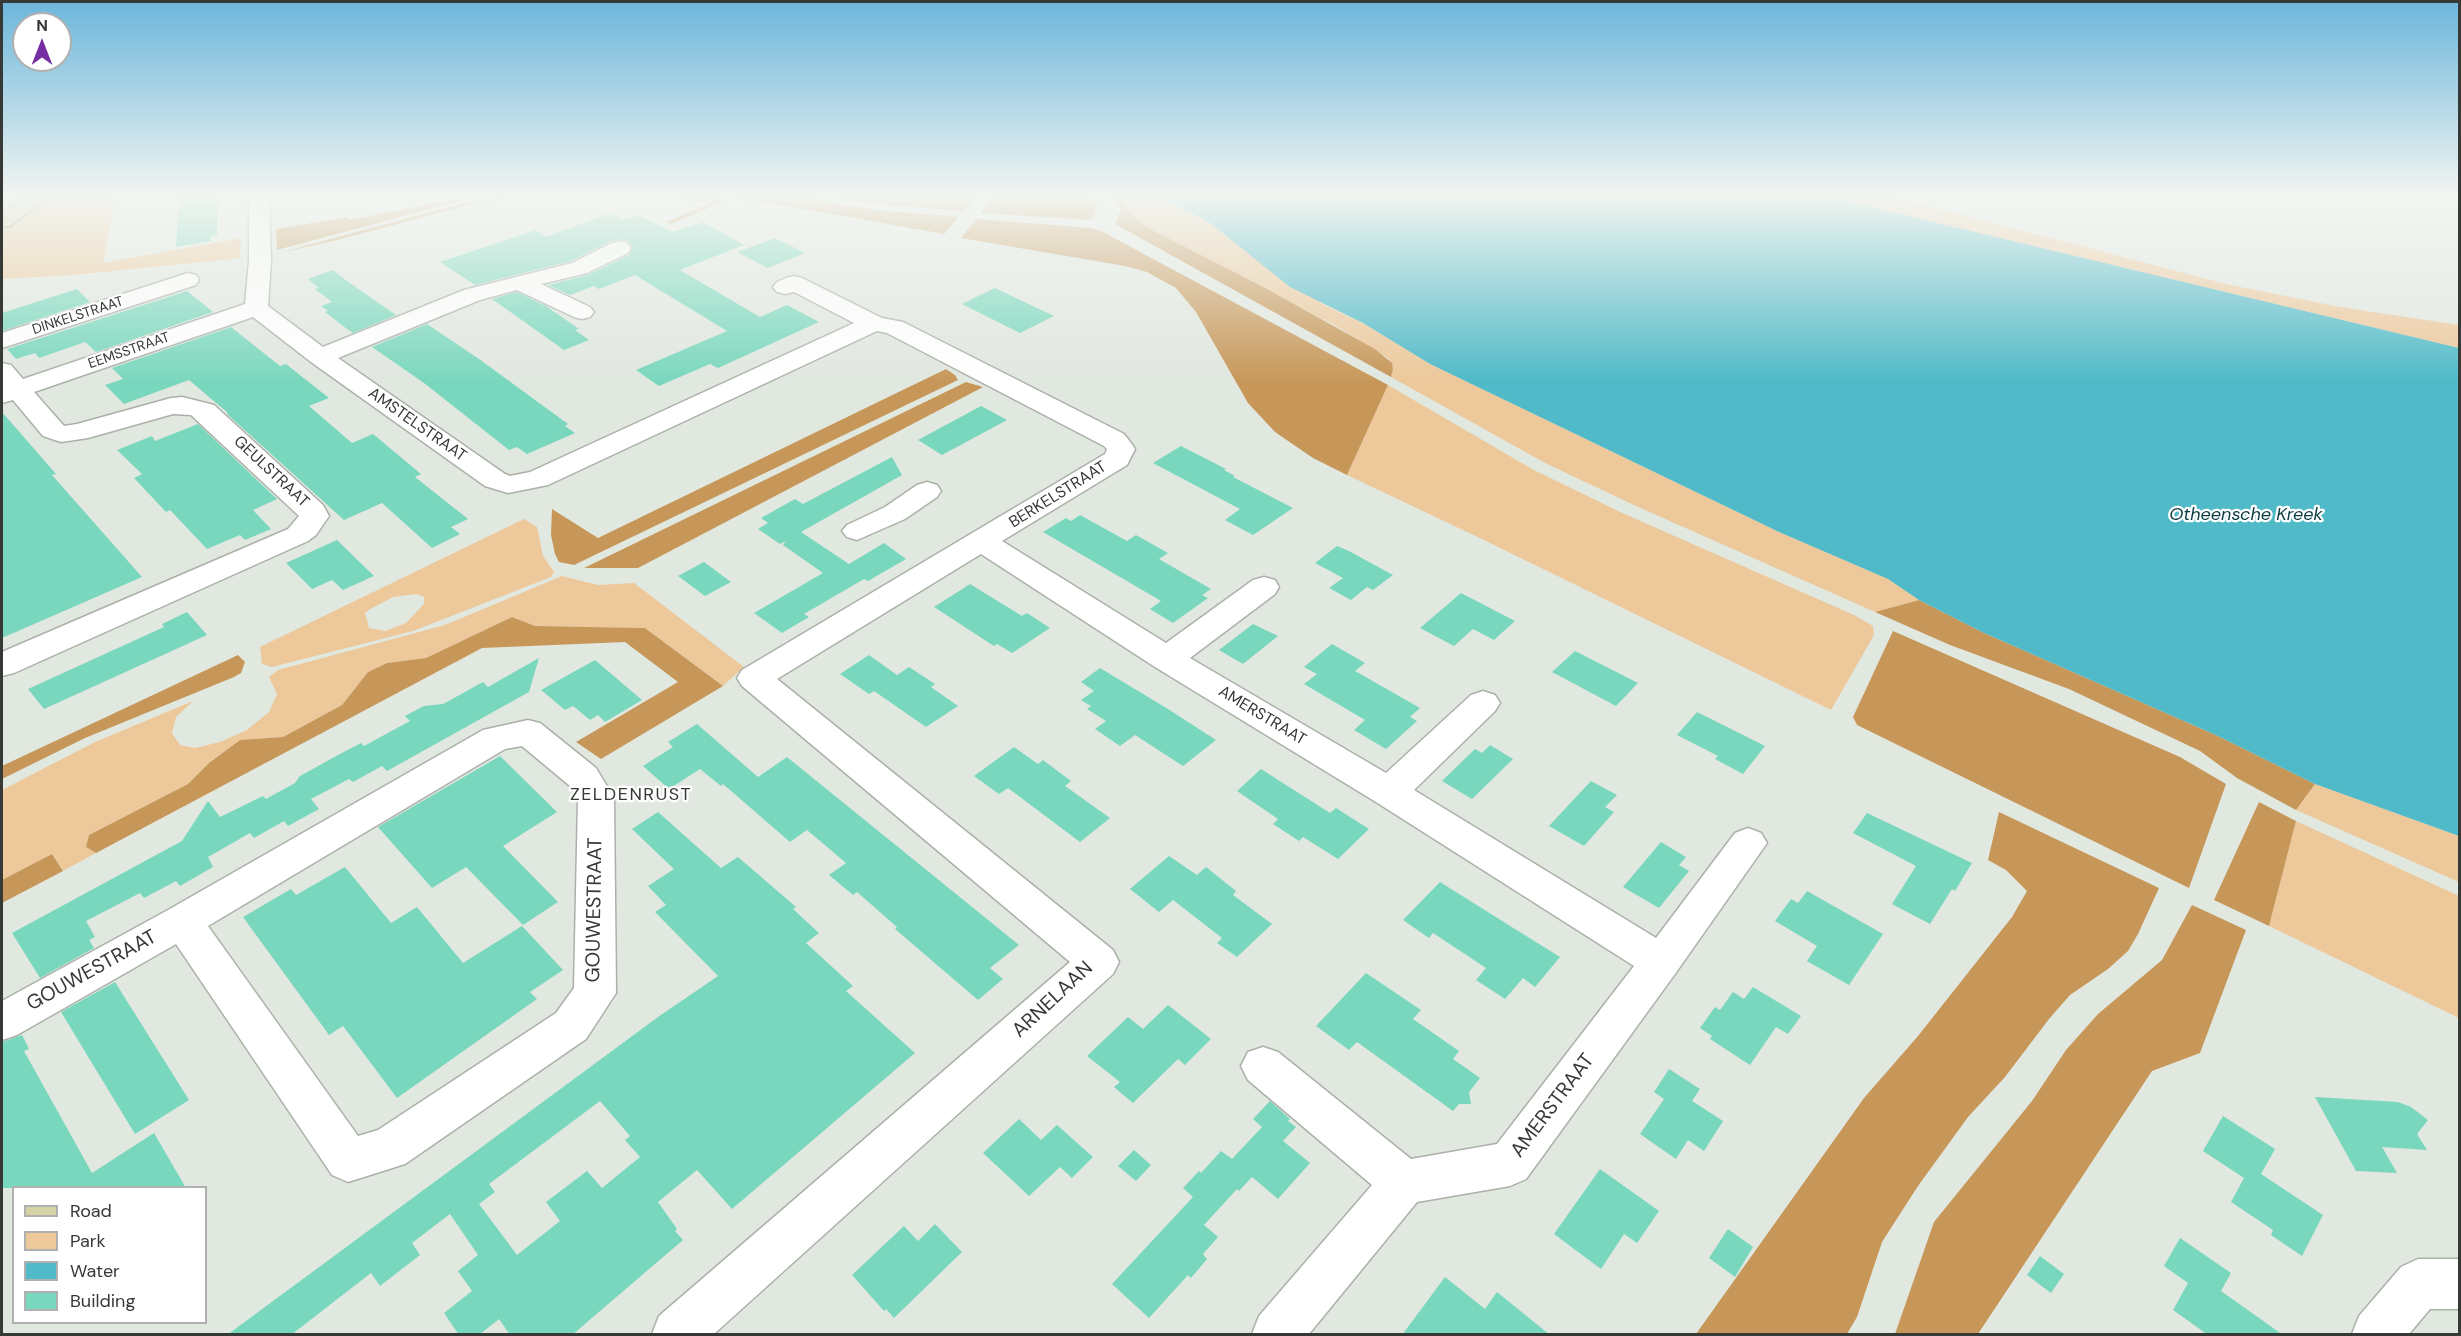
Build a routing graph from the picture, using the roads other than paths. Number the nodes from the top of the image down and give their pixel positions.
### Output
1 (260, 257) edge
2 (601, 257) edge
3 (188, 280) dead end
4 (519, 282) junction
5 (785, 287) dead end
6 (256, 308) junction
7 (582, 312) dead end
8 (876, 324) junction
9 (2, 341) edge
10 (320, 357) junction
11 (7, 385) edge
12 (927, 491) dead end
13 (857, 531) dead end
14 (982, 542) junction
15 (1264, 587) dead end
16 (1167, 659) junction
17 (2, 665) edge
18 (754, 678) joint
19 (1483, 703) dead end
20 (1389, 792) junction
21 (1748, 843) dead end
22 (182, 921) junction
23 (1661, 962) junction
24 (2, 1022) edge
25 (1263, 1066) dead end
26 (1404, 1182) junction
27 (2460, 1284) edge
28 (677, 1335) edge
29 (1277, 1335) edge
30 (2377, 1335) edge

1 - 6 street
2 - 4 street
3 - 9 street, DINKELSTRAAT
4 - 7 street
4 - 10 street
5 - 8 street, BERKELSTRAAT
6 - 10 street, AMSTELSTRAAT
6 - 11 street, EEMSSTRAAT
8 - 10 street, AMSTELSTRAAT
8 - 14 street, BERKELSTRAAT
11 - 17 street, GEULSTRAAT
12 - 13 street
14 - 16 street, AMERSTRAAT
14 - 18 street, BERKELSTRAAT
15 - 16 street
16 - 20 street, AMERSTRAAT
18 - 28 street, ARNELAAN
19 - 20 street
20 - 23 street, AMERSTRAAT
21 - 23 street, AMERSTRAAT
22 - 22 street, GOUWESTRAAT
22 - 24 street, GOUWESTRAAT
23 - 26 street, AMERSTRAAT
25 - 26 street
26 - 29 street
27 - 30 street

